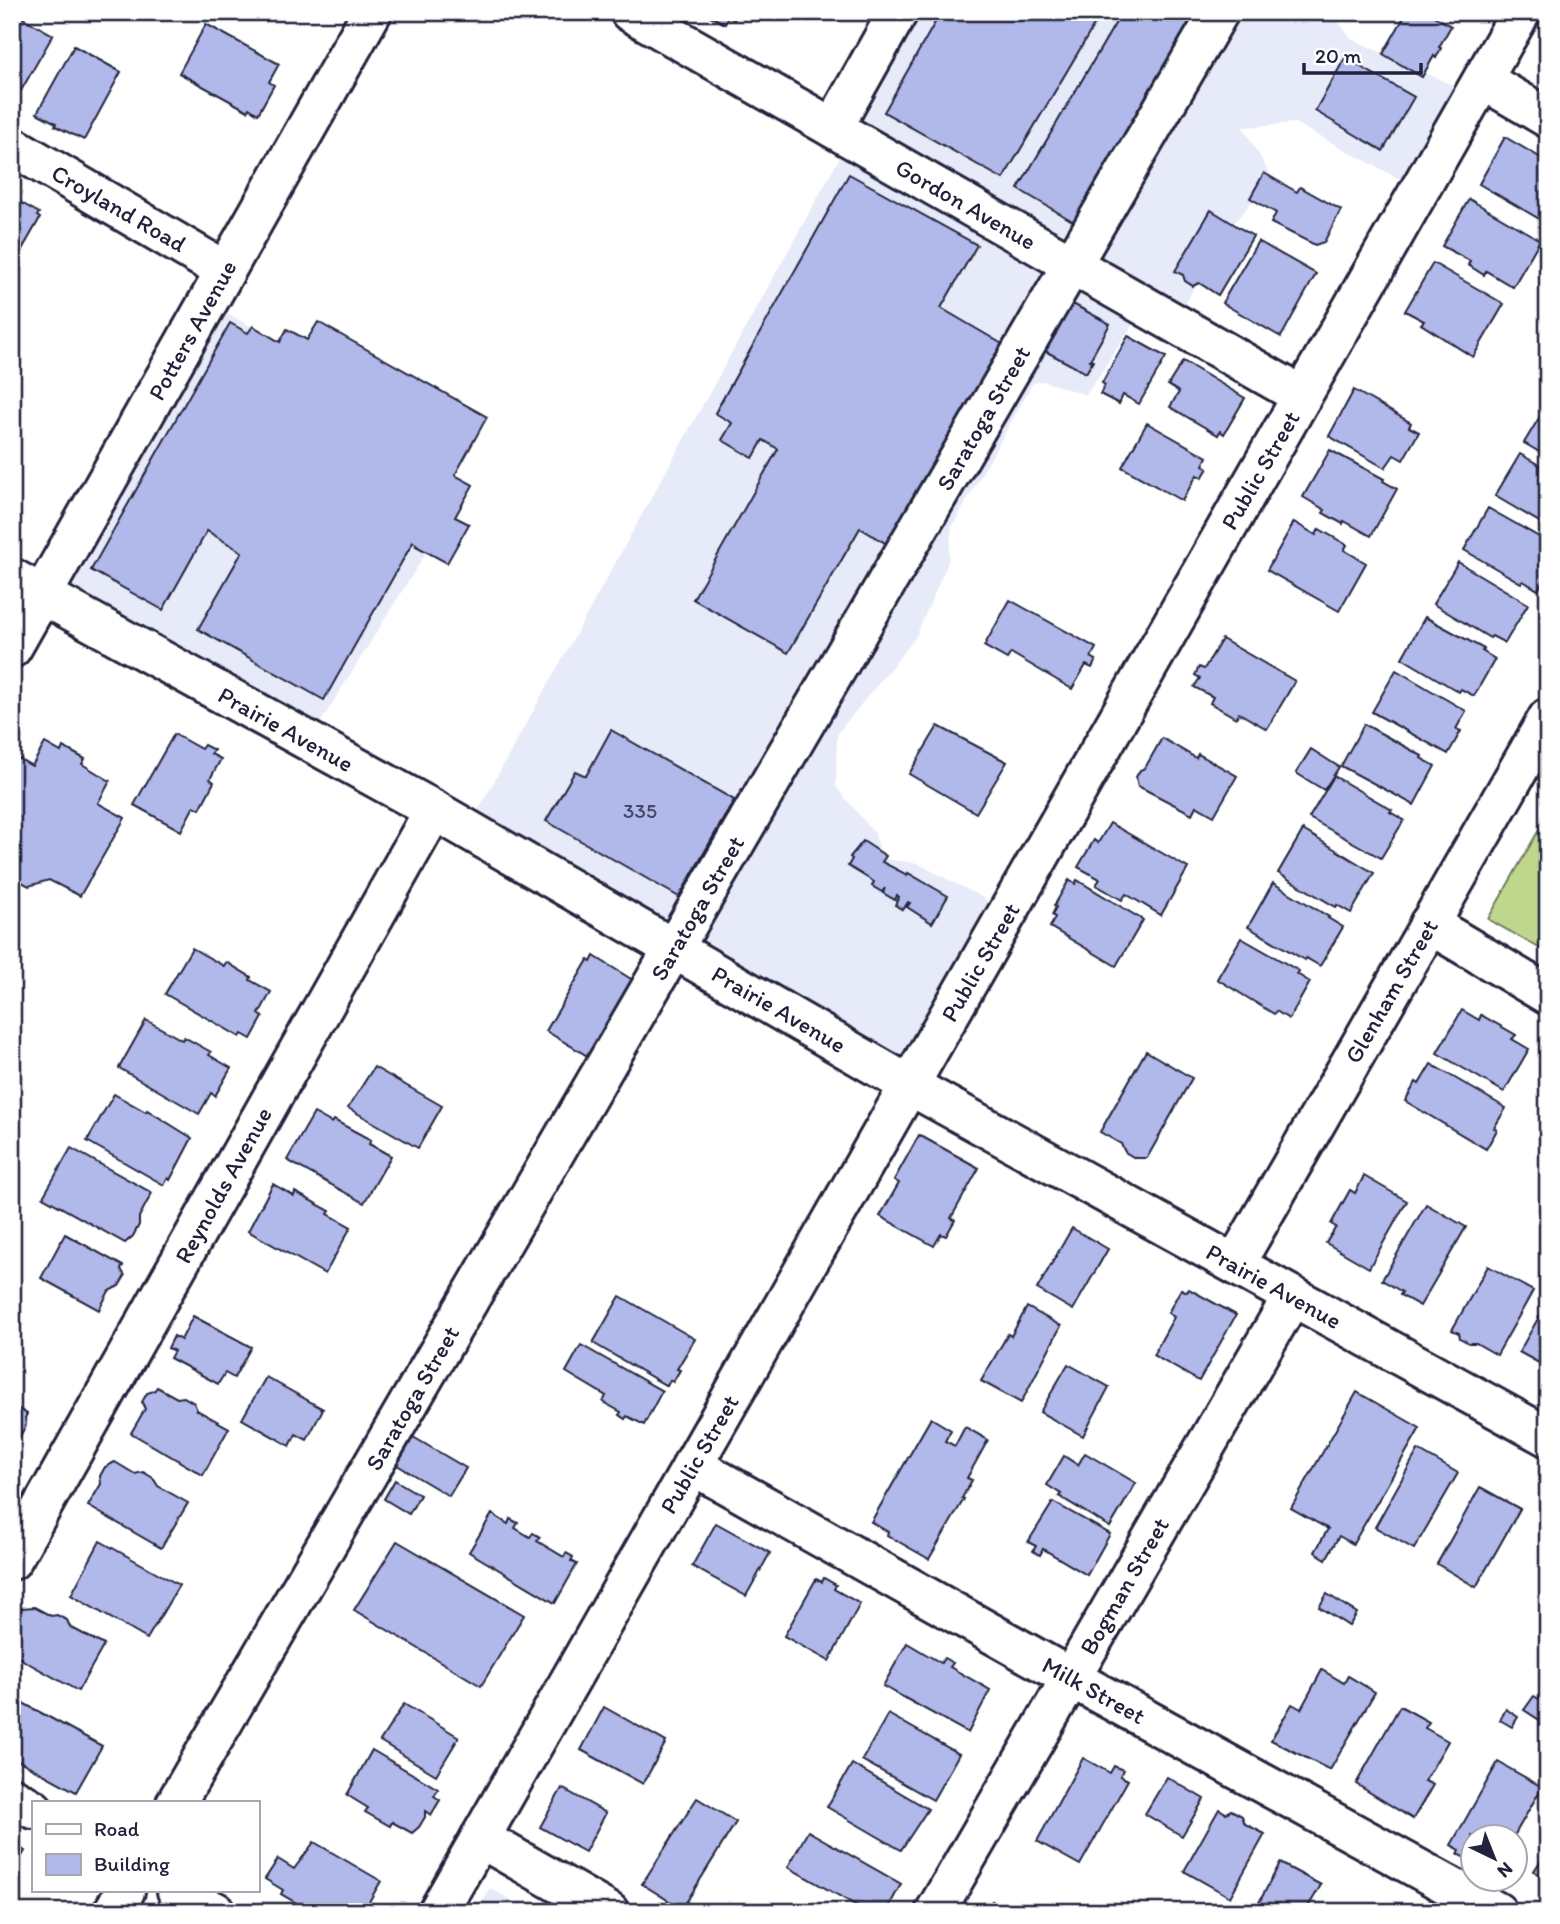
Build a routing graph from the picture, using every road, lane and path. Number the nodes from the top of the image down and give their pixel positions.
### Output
1 (372, 12) edge
2 (630, 12) edge
3 (898, 12) edge
4 (1219, 12) edge
5 (1521, 12) edge
6 (1483, 80) junction
7 (1548, 118) edge
8 (833, 128) junction
9 (12, 146) edge
10 (1072, 265) junction
11 (225, 271) junction
12 (1302, 396) junction
13 (27, 586) edge
14 (12, 648) edge
15 (1548, 718) edge
16 (433, 810) junction
17 (1429, 924) junction
18 (674, 948) junction
19 (1548, 995) edge
20 (909, 1085) junction
21 (1235, 1264) junction
22 (1292, 1297) junction
23 (1548, 1437) edge
24 (692, 1465) junction
25 (12, 1560) edge
26 (1071, 1678) junction
27 (12, 1797) edge
28 (177, 1801) edge
29 (32, 1808) edge
30 (480, 1838) junction
31 (124, 1892) edge
32 (179, 1892) edge
33 (113, 1912) edge
34 (216, 1912) edge
35 (438, 1912) edge
36 (609, 1912) edge
37 (935, 1912) edge
38 (1497, 1912) edge

1 - 11 street, Potters Avenue
2 - 8 street, Gordon Avenue
3 - 8 street
4 - 10 street, Saratoga Street
5 - 6 street, Public Street
6 - 7 street
6 - 12 street, Public Street
8 - 10 street, Gordon Avenue
9 - 11 street, Croyland Road
10 - 12 street, Gordon Avenue
10 - 18 street, Saratoga Street
11 - 13 street, Potters Avenue
12 - 20 street, Public Street
13 - 14 street, Potters Avenue
13 - 16 street, Prairie Avenue
15 - 17 street, Glenham Street
16 - 18 street, Prairie Avenue
16 - 25 street, Reynolds Avenue
17 - 19 street
17 - 21 street, Glenham Street
18 - 20 street, Prairie Avenue
18 - 28 street, Saratoga Street
20 - 21 street, Prairie Avenue
20 - 24 street, Public Street
21 - 22 street, Prairie Avenue
22 - 23 street, Prairie Avenue
22 - 26 street, Bogman Street
24 - 26 street, Milk Street
24 - 30 street, Public Street
26 - 37 street, Bogman Street
26 - 38 street, Milk Street
27 - 29 street
30 - 35 street, Public Street
30 - 36 street
31 - 33 street
32 - 34 street

